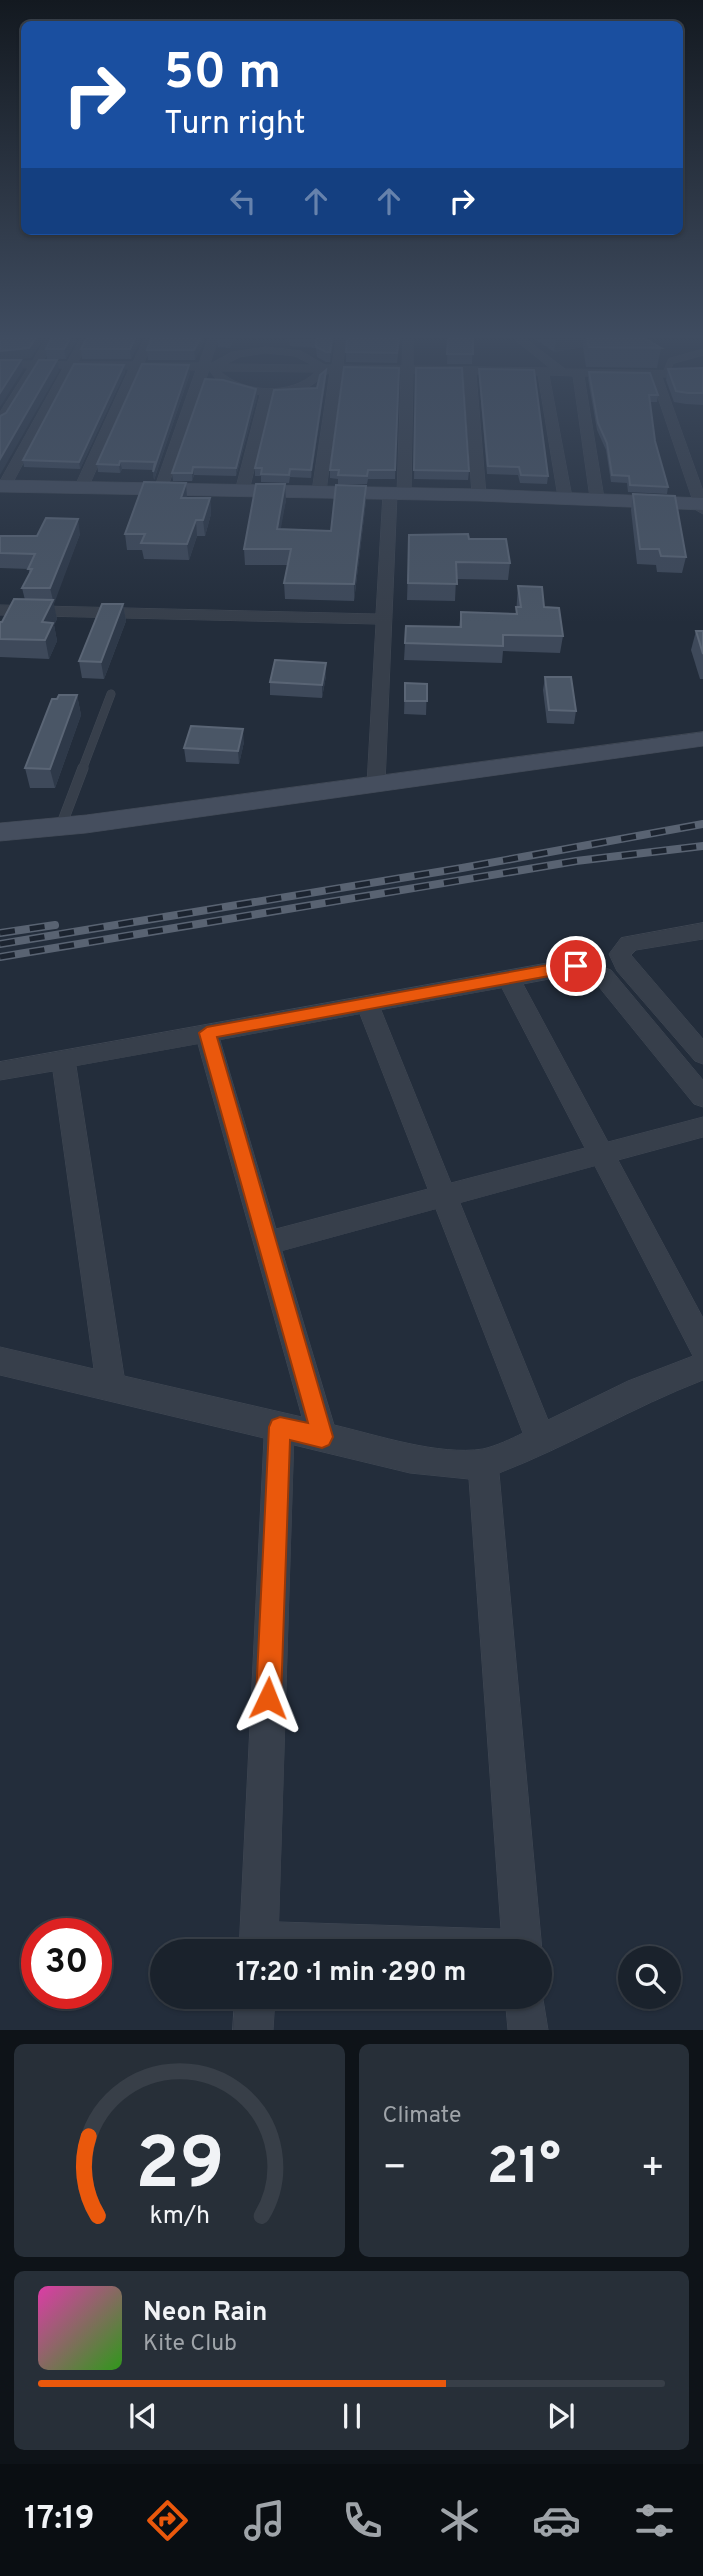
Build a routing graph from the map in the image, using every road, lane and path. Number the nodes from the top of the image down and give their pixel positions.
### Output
1 (32, 434) edge
2 (105, 434) edge
3 (183, 434) edge
4 (257, 434) edge
5 (323, 434) edge
6 (402, 434) edge
7 (475, 434) edge
8 (554, 434) edge
9 (587, 434) edge
10 (679, 434) edge
11 (2, 486) edge
12 (81, 488) junction
13 (161, 489) junction
14 (243, 491) junction
15 (318, 491) junction
16 (397, 494) junction
17 (479, 495) junction
18 (565, 498) junction
19 (597, 498) junction
20 (702, 506) edge
21 (0, 610) edge
22 (384, 619) junction
23 (111, 694) dead end
24 (703, 739) edge
25 (376, 784) junction
26 (61, 826) junction
27 (0, 832) edge
28 (703, 931) edge
29 (508, 977) junction
30 (367, 1003) junction
31 (207, 1033) junction
32 (703, 1055) edge
33 (63, 1060) junction
34 (0, 1072) edge
35 (702, 1094) edge
36 (703, 1127) edge
37 (602, 1154) junction
38 (445, 1196) junction
39 (268, 1243) junction
40 (703, 1346) edge
41 (0, 1361) edge
42 (703, 1366) edge
43 (111, 1387) junction
44 (280, 1427) junction
45 (322, 1437) junction
46 (541, 1440) junction
47 (483, 1464) junction
48 (258, 1939) edge
49 (521, 1939) edge
50 (254, 2009) edge
51 (526, 2009) edge
52 (253, 2030) edge
53 (528, 2030) edge

1 - 11 street
2 - 12 street
3 - 13 street
4 - 14 street
5 - 15 street
6 - 16 street
7 - 17 street
8 - 18 street
9 - 19 street
10 - 20 street
11 - 12 main road
12 - 13 main road
13 - 14 main road
14 - 15 main road
15 - 16 main road
16 - 17 main road
16 - 22 street
17 - 18 main road
18 - 19 main road
19 - 20 main road
21 - 22 street
22 - 25 street
23 - 26 lane
24 - 25 main road
25 - 26 main road
26 - 27 main road
28 - 32 street
29 - 30 street
29 - 35 street
29 - 37 street
30 - 31 street
30 - 38 street
31 - 33 street
31 - 39 street
33 - 34 street
33 - 43 street
36 - 37 street
37 - 38 street
37 - 40 street
38 - 39 street
38 - 46 street
39 - 45 street
41 - 43 street
42 - 46 street
43 - 44 street
44 - 45 street
44 - 48 street
45 - 47 street
46 - 47 street
47 - 49 street
50 - 52 street
51 - 53 street

